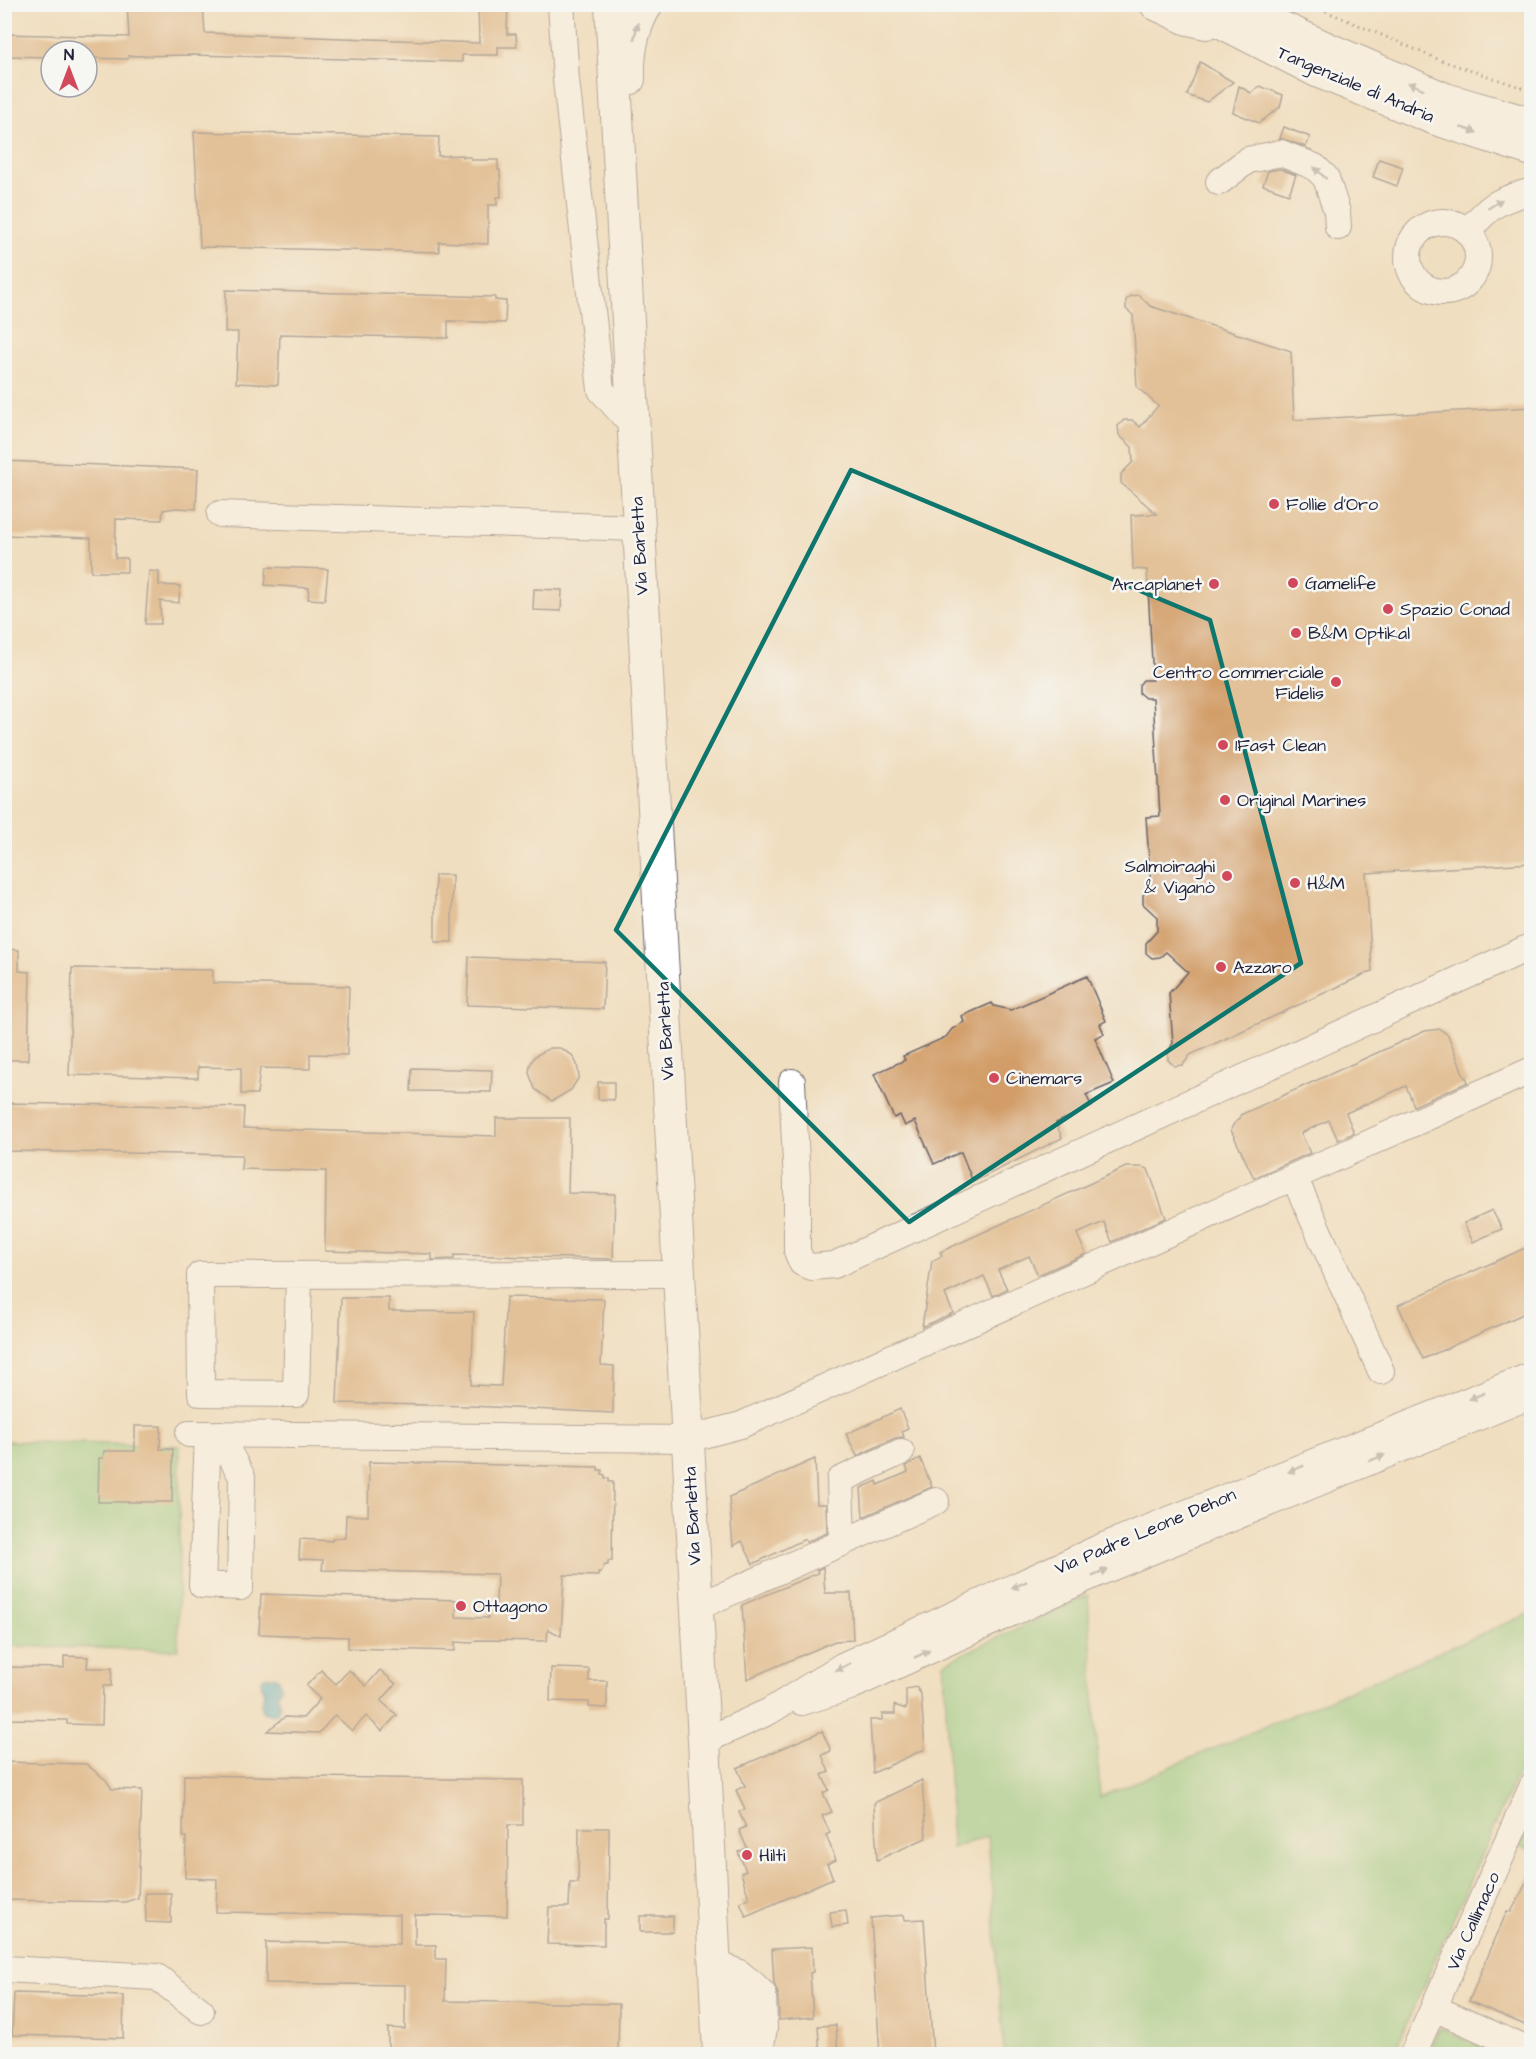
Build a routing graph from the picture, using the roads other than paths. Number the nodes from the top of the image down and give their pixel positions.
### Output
1 (561, 4) edge
2 (647, 4) edge
3 (1156, 4) edge
4 (1186, 4) edge
5 (610, 6) edge
6 (1235, 16) edge
7 (1532, 124) edge
8 (1532, 150) edge
9 (1219, 182) dead end
10 (1532, 191) edge
11 (1338, 227) dead end
12 (1468, 231) dead end
13 (625, 256) junction
14 (633, 426) junction
15 (220, 514) dead end
16 (638, 528) junction
17 (1532, 946) edge
18 (1532, 1070) edge
19 (792, 1082) dead end
20 (1294, 1177) junction
21 (678, 1274) junction
22 (299, 1275) junction
23 (1381, 1371) dead end
24 (1532, 1375) edge
25 (1532, 1395) edge
26 (205, 1434) junction
27 (687, 1439) junction
28 (901, 1452) dead end
29 (936, 1501) dead end
30 (843, 1543) junction
31 (697, 1607) junction
32 (770, 1711) junction
33 (704, 1741) junction
34 (1532, 1787) edge
35 (727, 1968) junction
36 (4, 1969) edge
37 (1434, 2008) junction
38 (201, 2012) dead end
39 (1532, 2052) edge
40 (719, 2055) edge
41 (743, 2055) edge
42 (749, 2055) edge
43 (1413, 2055) edge

1 - 14 street
13 -> 2 main road
3 - 6 main road
4 - 6 main road, Tangenziale di Andria
5 - 13 main road, Via Barletta
7 -> 6 main road, Tangenziale di Andria
6 -> 8 main road, Tangenziale di Andria
11 -> 9 street
12 -> 10 street
13 - 14 main road, Via Barletta
14 - 16 main road, Via Barletta
15 - 16 street
16 - 21 main road, Via Barletta
17 - 19 street
18 - 20 street
20 - 23 street
20 - 27 street
21 - 22 street
21 - 27 main road, Via Barletta
22 - 22 street
24 -> 32 street, Via Padre Leone Dehon
32 -> 25 street, Via Padre Leone Dehon
26 - 26 street
26 - 27 street
27 - 31 main road, Via Barletta
28 - 30 street
29 - 30 street
30 - 31 street
31 - 33 main road, Via Barletta
32 - 33 street, Via Padre Leone Dehon
33 - 35 main road, Via Barletta
34 - 37 street, Via Callimaco
35 - 40 main road, Via Barletta
35 - 41 street
35 - 42 street
36 - 38 street
37 - 39 street
37 - 43 street, Via Callimaco

